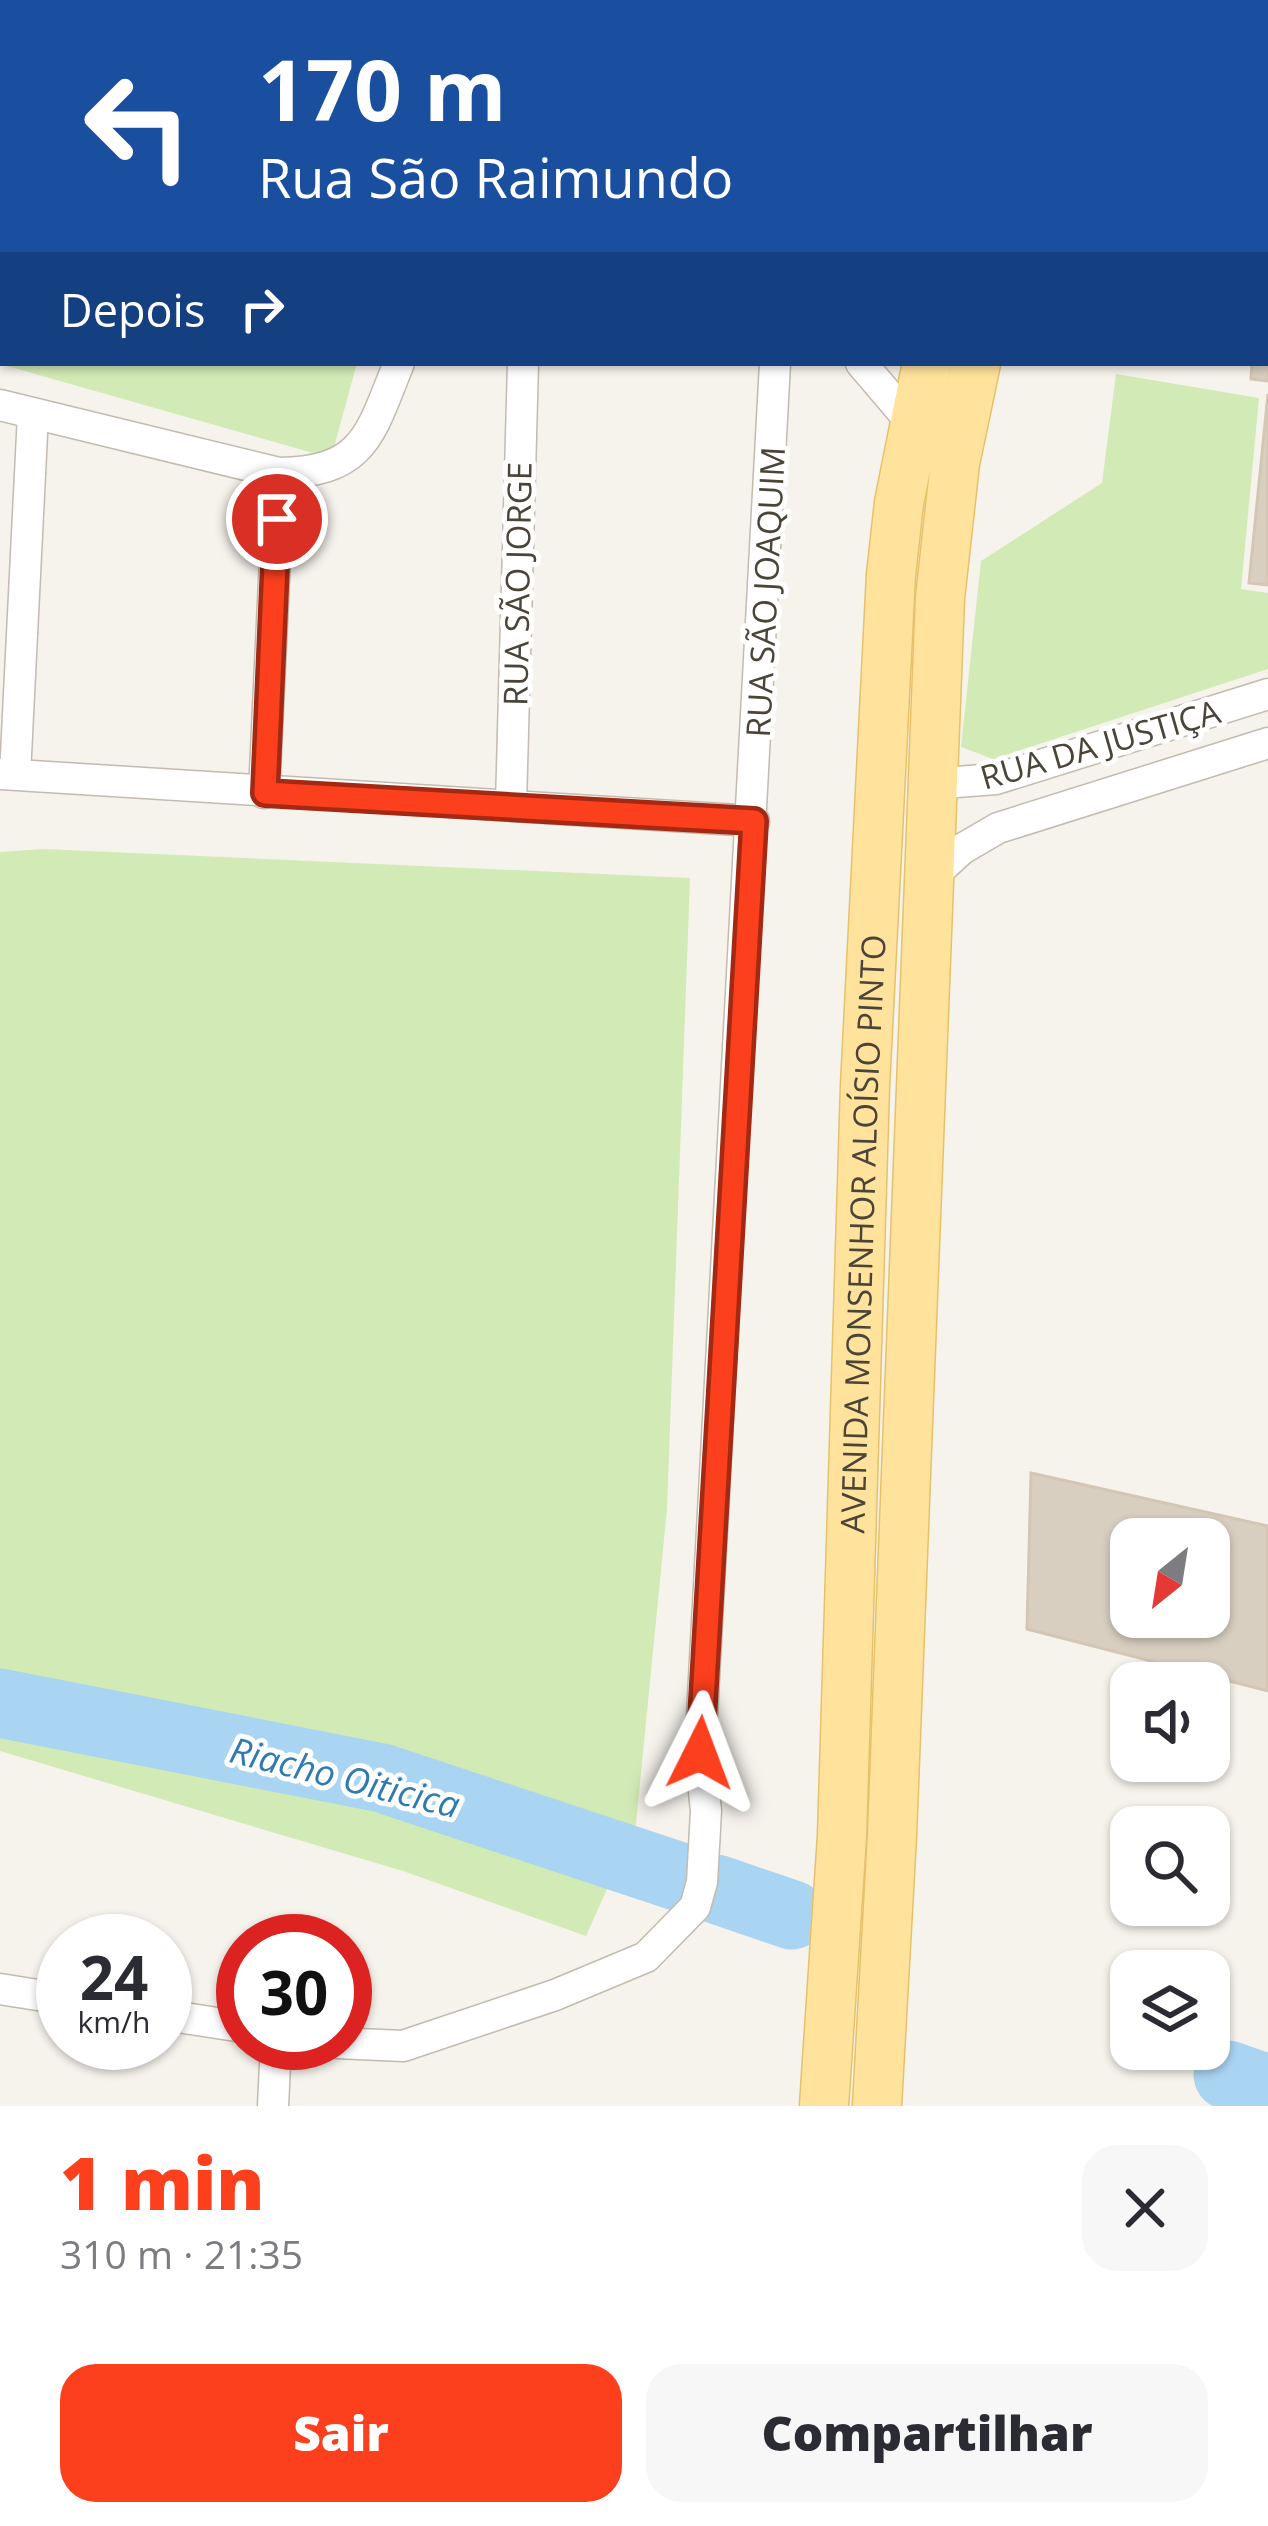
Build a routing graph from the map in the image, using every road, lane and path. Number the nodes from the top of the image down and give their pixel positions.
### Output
1 (398, 366) edge
2 (523, 366) edge
3 (776, 366) edge
4 (864, 366) edge
5 (926, 366) edge
6 (975, 366) edge
7 (0, 405) edge
8 (34, 414) junction
9 (912, 423) junction
10 (279, 473) junction
11 (1268, 694) edge
12 (1268, 743) edge
13 (8, 775) edge
14 (930, 784) junction
15 (265, 793) junction
16 (511, 805) junction
17 (754, 821) junction
18 (927, 880) junction
19 (0, 1989) edge
20 (36, 1995) edge
21 (372, 2045) edge
22 (275, 2070) edge
23 (825, 2100) edge
24 (877, 2102) edge
25 (273, 2106) edge

1 - 10 street
2 - 16 street, RUA SÃO JORGE
3 - 17 street, RUA SÃO JOAQUIM
4 - 9 street
5 - 9 main road, AVENIDA MONSENHOR ALOÍSIO PINTO
6 - 14 main road, AVENIDA MONSENHOR ALOÍSIO PINTO
7 - 8 street
8 - 10 street
8 - 13 street
9 - 23 main road, AVENIDA MONSENHOR ALOÍSIO PINTO
10 - 15 street
11 - 14 street, RUA DA JUSTIÇA
12 - 18 street, RUA DA JUSTIÇA
13 - 15 street
14 - 18 main road, AVENIDA MONSENHOR ALOÍSIO PINTO
15 - 16 street
16 - 17 street
17 - 21 street, RUA SÃO JOAQUIM
18 - 24 main road, AVENIDA MONSENHOR ALOÍSIO PINTO
19 - 20 street
22 - 25 street

